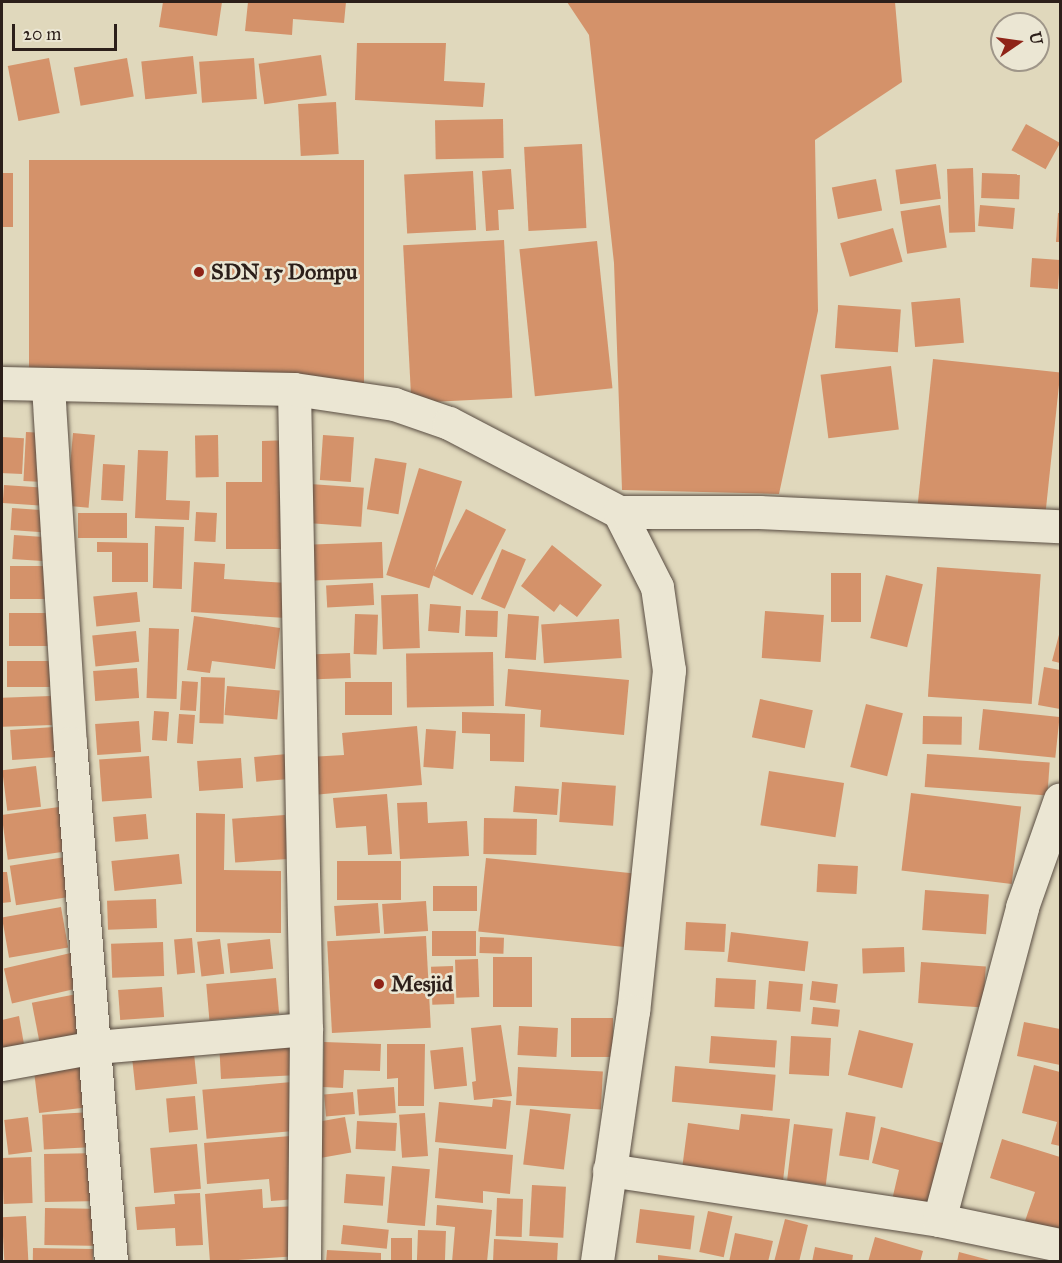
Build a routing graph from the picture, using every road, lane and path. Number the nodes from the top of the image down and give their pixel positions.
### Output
1 (2, 383) edge
2 (48, 386) junction
3 (294, 389) junction
4 (619, 512) junction
5 (1060, 526) edge
6 (1060, 798) edge
7 (306, 1029) junction
8 (96, 1047) junction
9 (2, 1064) edge
10 (609, 1170) junction
11 (939, 1220) junction
12 (1060, 1245) edge
13 (111, 1262) edge
14 (304, 1262) edge
15 (597, 1262) edge

1 - 2 street
2 - 3 street
2 - 8 street
3 - 4 street
3 - 7 street
4 - 5 street
4 - 10 street
6 - 11 street
7 - 8 street
7 - 14 street
8 - 9 street
8 - 13 street
10 - 11 street
10 - 15 street
11 - 12 street

